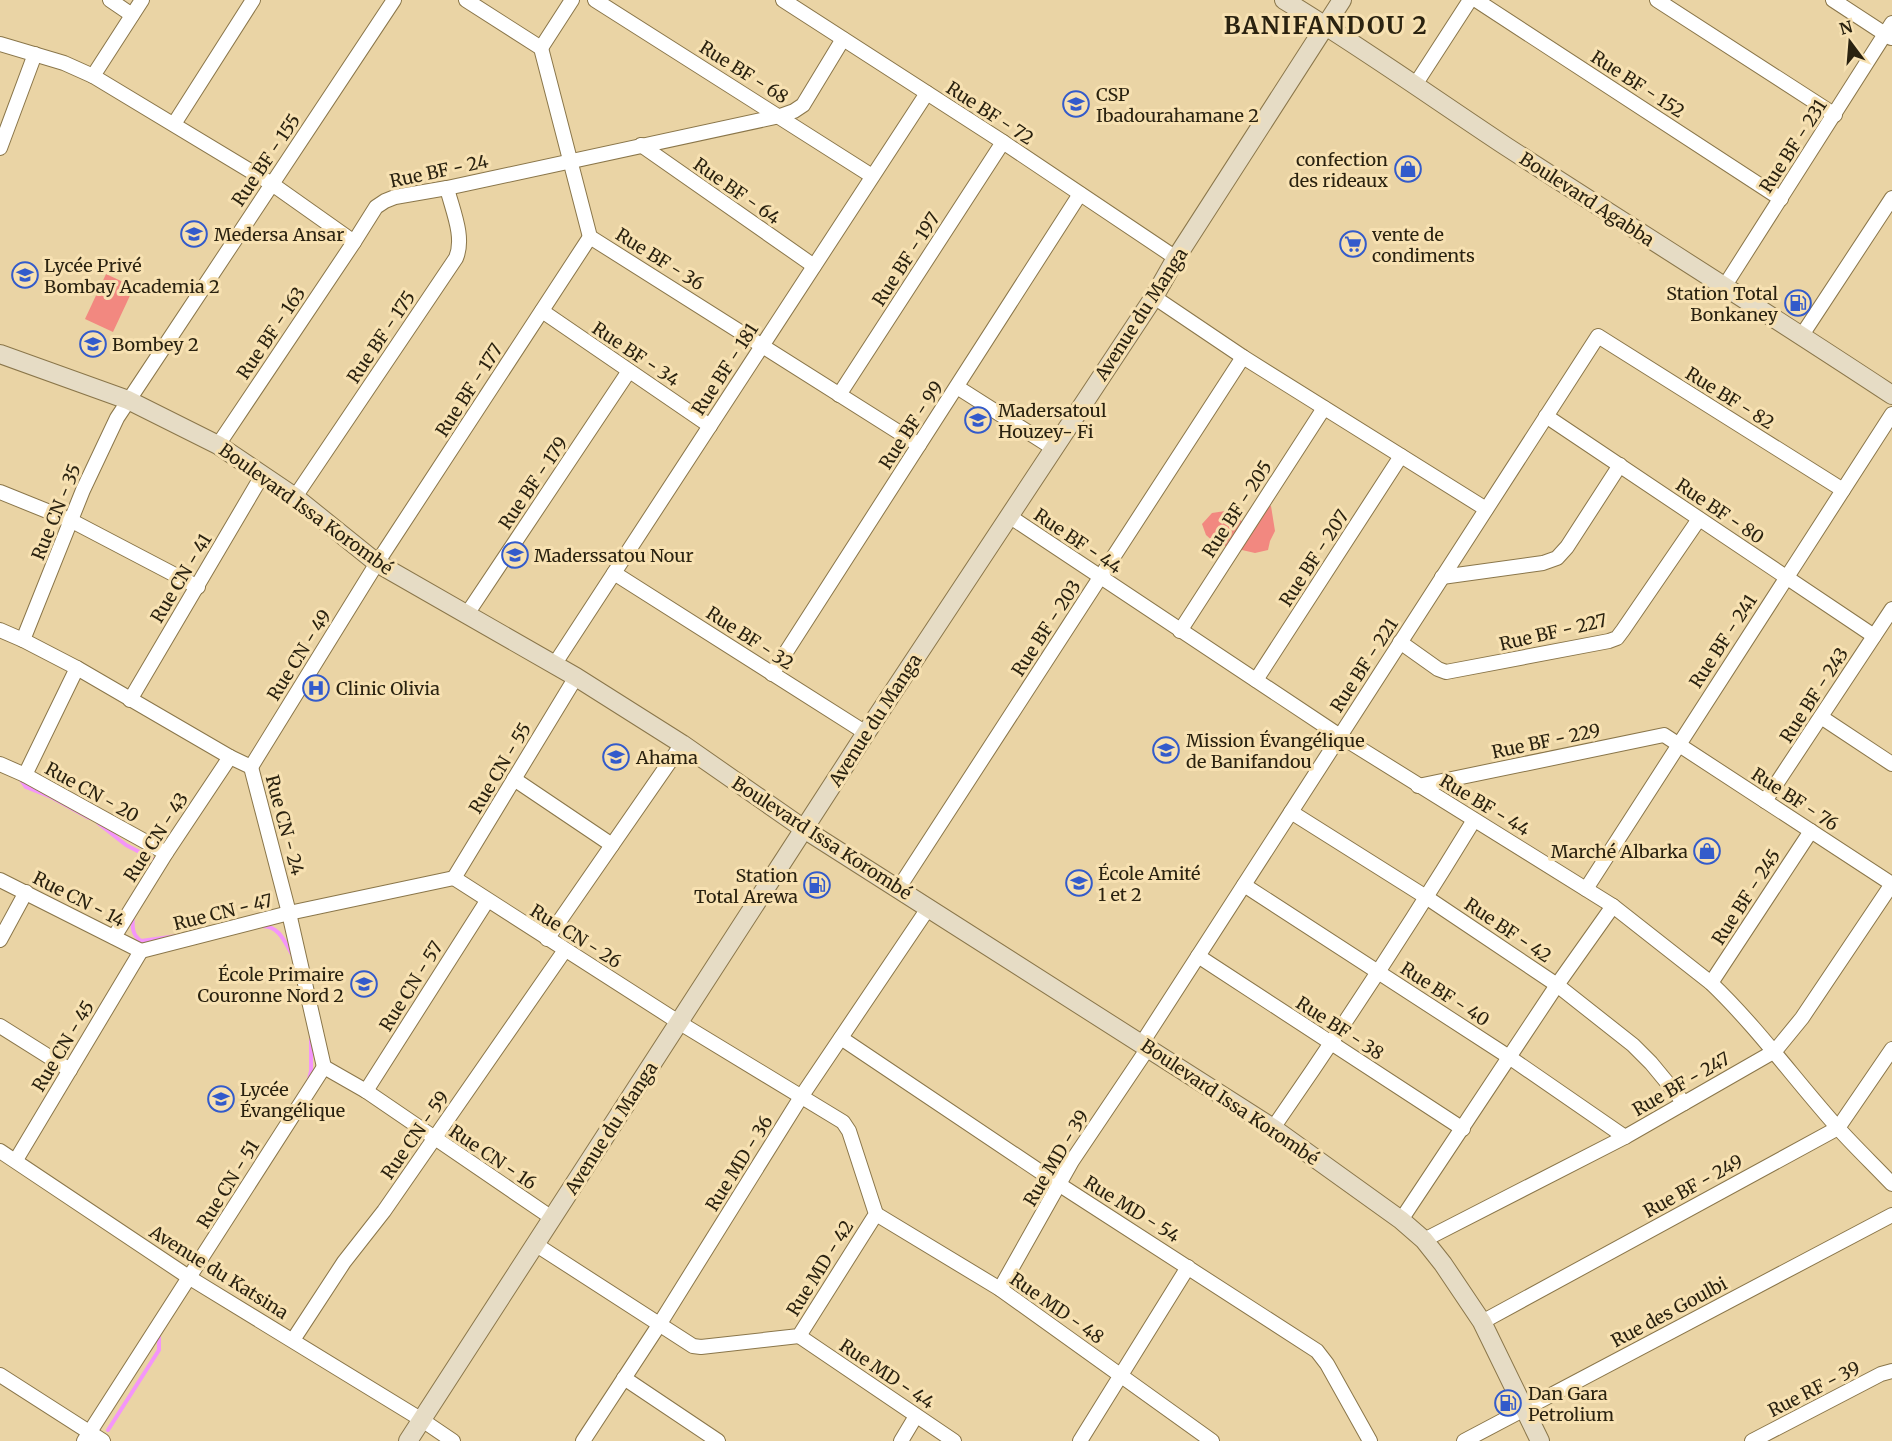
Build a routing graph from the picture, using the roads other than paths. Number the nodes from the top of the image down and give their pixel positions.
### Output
1 (110, 0) edge
2 (142, 0) edge
3 (253, 0) edge
4 (394, 0) edge
5 (466, 0) edge
6 (572, 0) edge
7 (595, 0) edge
8 (783, 0) edge
9 (811, 0) edge
10 (1284, 0) edge
11 (1342, 0) edge
12 (1470, 0) edge
13 (1476, 0) edge
14 (1657, 0) edge
15 (1833, 0) edge
16 (803, 12) junction
17 (132, 15) junction
18 (1326, 25) junction
19 (1890, 32) edge
20 (843, 39) junction
21 (0, 44) edge
22 (541, 48) junction
23 (35, 54) junction
24 (93, 76) junction
25 (1415, 85) junction
26 (927, 93) junction
27 (1835, 115) junction
28 (780, 116) junction
29 (174, 124) junction
30 (1003, 142) junction
31 (641, 145) junction
32 (0, 148) edge
33 (571, 161) junction
34 (872, 176) junction
35 (272, 184) junction
36 (447, 188) junction
37 (1080, 194) junction
38 (1892, 198) edge
39 (1781, 199) junction
40 (590, 237) junction
41 (354, 242) junction
42 (1176, 258) junction
43 (814, 266) junction
44 (1724, 287) junction
45 (1154, 297) junction
46 (542, 311) junction
47 (1802, 335) junction
48 (1598, 336) joint
49 (760, 345) junction
50 (1243, 357) junction
51 (2, 360) edge
52 (629, 371) junction
53 (957, 387) junction
54 (839, 395) junction
55 (1892, 395) edge
56 (128, 400) junction
57 (1324, 408) junction
58 (1892, 414) edge
59 (1546, 416) junction
60 (710, 426) junction
61 (218, 445) junction
62 (920, 445) junction
63 (1053, 448) junction
64 (1401, 456) junction
65 (1620, 465) junction
66 (263, 474) junction
67 (1843, 490) junction
68 (0, 492) edge
69 (295, 497) junction
70 (1486, 509) junction
71 (1009, 516) junction
72 (1700, 519) junction
73 (72, 521) junction
74 (378, 563) junction
75 (614, 573) junction
76 (1100, 577) junction
77 (1442, 577) junction
78 (1786, 578) junction
79 (198, 586) junction
80 (1892, 609) edge
81 (467, 615) junction
82 (0, 630) edge
83 (1180, 631) junction
84 (1874, 636) junction
85 (23, 640) junction
86 (1400, 642) junction
87 (554, 665) junction
88 (77, 668) junction
89 (772, 674) junction
90 (576, 677) junction
91 (1256, 680) junction
92 (130, 700) junction
93 (1821, 717) junction
94 (866, 733) junction
95 (1340, 736) junction
96 (682, 744) junction
97 (1678, 744) junction
98 (230, 757) junction
99 (0, 764) edge
100 (1892, 764) edge
101 (251, 767) junction
102 (25, 775) junction
103 (514, 779) junction
104 (1418, 786) junction
105 (1765, 801) junction
106 (1291, 812) junction
107 (1474, 820) junction
108 (804, 829) junction
109 (1811, 831) junction
110 (612, 845) junction
111 (166, 853) junction
112 (453, 878) junction
113 (0, 880) edge
114 (1892, 884) edge
115 (1244, 885) junction
116 (898, 889) junction
117 (1586, 889) junction
118 (26, 892) junction
119 (1426, 897) junction
120 (487, 901) junction
121 (1612, 906) junction
122 (929, 907) junction
123 (289, 913) junction
124 (114, 937) junction
125 (547, 939) junction
126 (0, 940) edge
127 (565, 950) junction
128 (141, 951) junction
129 (1198, 956) junction
130 (1378, 971) junction
131 (1711, 983) junction
132 (1557, 985) junction
133 (681, 1023) junction
134 (0, 1026) edge
135 (841, 1038) junction
136 (1331, 1044) junction
137 (1145, 1046) junction
138 (1892, 1049) edge
139 (1775, 1051) junction
140 (1509, 1057) junction
141 (324, 1067) junction
142 (70, 1070) junction
143 (366, 1091) junction
144 (801, 1097) junction
145 (1684, 1103) junction
146 (1273, 1128) junction
147 (1838, 1128) junction
148 (1463, 1129) junction
149 (1625, 1137) junction
150 (434, 1138) junction
151 (0, 1151) edge
152 (16, 1160) junction
153 (1892, 1184) edge
154 (1060, 1185) junction
155 (876, 1214) junction
156 (1892, 1215) edge
157 (552, 1218) junction
158 (1401, 1220) junction
159 (1424, 1240) junction
160 (535, 1244) junction
161 (1188, 1267) junction
162 (190, 1278) junction
163 (1000, 1289) junction
164 (1482, 1322) junction
165 (659, 1324) junction
166 (799, 1336) junction
167 (293, 1340) junction
168 (1892, 1371) edge
169 (0, 1375) edge
170 (1121, 1376) junction
171 (624, 1378) junction
172 (1525, 1409) junction
173 (916, 1416) junction
174 (422, 1420) junction
175 (87, 1437) edge
176 (103, 1441) edge
177 (408, 1441) edge
178 (453, 1441) edge
179 (583, 1441) edge
180 (718, 1441) edge
181 (901, 1441) edge
182 (954, 1441) edge
183 (1080, 1441) edge
184 (1212, 1441) edge
185 (1370, 1441) edge
186 (1464, 1441) edge
187 (1540, 1441) edge
188 (1752, 1441) edge

1 - 17 street
2 - 17 street
3 - 29 street
4 - 35 street, Rue BF - 155
5 - 22 street
6 - 22 street
7 - 28 street, Rue BF - 68
8 - 16 street, Rue BF - 72
9 - 16 street
10 - 18 street, Boulevard Agabba
11 - 18 street, Avenue du Manga
12 - 25 street
13 - 39 street, Rue BF - 152
14 - 27 street
15 - 19 street
16 - 20 street, Rue BF - 72
17 - 24 street
18 - 25 street, Boulevard Agabba
18 - 42 street, Avenue du Manga
19 - 27 street, Rue BF - 231
20 - 26 street, Rue BF - 72
20 - 28 street, Rue BF - 24
21 - 23 street
22 - 33 street, Rue BF - 36
23 - 24 street
23 - 32 street
24 - 29 street
25 - 44 street, Boulevard Agabba
26 - 30 street, Rue BF - 72
26 - 34 street, Rue BF - 181
27 - 39 street, Rue BF - 231
28 - 31 street, Rue BF - 24
28 - 34 street, Rue BF - 68
29 - 35 street
30 - 37 street, Rue BF - 72
30 - 54 street, Rue BF - 197
31 - 33 street, Rue BF - 24
31 - 43 street, Rue BF - 64
33 - 36 street, Rue BF - 24
33 - 40 street, Rue BF - 36
34 - 43 street, Rue BF - 181
35 - 41 street
35 - 56 street, Rue BF - 155
36 - 41 street, Rue BF - 24
36 - 69 street, Rue BF - 175
37 - 42 street, Rue BF - 72
37 - 53 street, Rue BF - 99
38 - 47 street
39 - 44 street, Rue BF - 231
40 - 46 street, Rue BF - 177
40 - 49 street, Rue BF - 36
41 - 61 street, Rue BF - 163
42 - 45 street, Avenue du Manga
43 - 49 street, Rue BF - 181
44 - 47 street, Boulevard Agabba
45 - 50 street
45 - 63 street, Avenue du Manga
46 - 52 street, Rue BF - 34
46 - 74 street, Rue BF - 177
47 - 55 street, Boulevard Agabba
48 - 59 street, Rue BF - 221
48 - 67 street, Rue BF - 82
49 - 54 street, Rue BF - 36
49 - 60 street, Rue BF - 181
50 - 57 street
50 - 76 street, Rue BF - 203
51 - 56 street, Boulevard Issa Korombé
52 - 60 street, Rue BF - 34
52 - 81 street, Rue BF - 179
53 - 62 street, Rue BF - 99
53 - 63 street
54 - 62 street, Rue BF - 36
56 - 61 street, Boulevard Issa Korombé
56 - 73 street, Rue CN - 35
57 - 64 street
57 - 83 street, Rue BF - 205
58 - 67 street, Rue BF - 241
59 - 65 street, Rue BF - 80
59 - 70 street, Rue BF - 221
60 - 75 street, Rue BF - 181
61 - 66 street, Boulevard Issa Korombé
62 - 89 street, Rue BF - 99
63 - 71 street, Avenue du Manga
64 - 70 street
64 - 91 street, Rue BF - 207
65 - 72 street, Rue BF - 80
65 - 77 street
66 - 69 street, Boulevard Issa Korombé
66 - 79 street, Rue CN - 41
67 - 78 street, Rue BF - 241
68 - 73 street
69 - 74 street, Boulevard Issa Korombé
70 - 77 street, Rue BF - 221
71 - 76 street, Rue BF - 44
71 - 94 street, Avenue du Manga
72 - 78 street, Rue BF - 80
72 - 86 street, Rue BF - 227
73 - 79 street
73 - 85 street, Rue CN - 35
74 - 81 street, Boulevard Issa Korombé
74 - 101 street, Rue CN - 49
75 - 87 street, Rue BF - 181
75 - 89 street, Rue BF - 32
76 - 83 street, Rue BF - 44
76 - 116 street, Rue BF - 203
77 - 86 street, Rue BF - 221
78 - 84 street, Rue BF - 80
78 - 97 street, Rue BF - 241
79 - 92 street, Rue CN - 41
80 - 84 street, Rue BF - 243
81 - 87 street, Boulevard Issa Korombé
82 - 85 street, Rue CN - 24
83 - 91 street, Rue BF - 44
84 - 93 street, Rue BF - 243
85 - 88 street, Rue CN - 24
86 - 95 street, Rue BF - 221
87 - 90 street, Boulevard Issa Korombé
88 - 92 street, Rue CN - 24
88 - 102 street
89 - 94 street, Rue BF - 32
90 - 96 street, Boulevard Issa Korombé
90 - 103 street, Rue CN - 55
91 - 95 street, Rue BF - 44
92 - 98 street, Rue CN - 24
93 - 100 street
93 - 105 street, Rue BF - 243
94 - 108 street, Avenue du Manga
95 - 104 street, Rue BF - 44
95 - 106 street, Rue BF - 221
96 - 108 street, Boulevard Issa Korombé
96 - 110 street
97 - 104 street, Rue BF - 229
97 - 105 street, Rue BF - 76
97 - 117 street, Rue BF - 241
98 - 101 street, Rue CN - 24
98 - 111 street, Rue CN - 43
99 - 102 street, Rue CN - 20
101 - 123 street, Rue CN - 24
102 - 111 street, Rue CN - 20
103 - 110 street
103 - 112 street, Rue CN - 55
104 - 107 street, Rue BF - 44
105 - 109 street, Rue BF - 76
106 - 115 street, Rue BF - 221
106 - 119 street, Rue BF - 42
107 - 117 street, Rue BF - 44
107 - 119 street
108 - 116 street, Boulevard Issa Korombé
108 - 133 street, Avenue du Manga
109 - 114 street, Rue BF - 76
109 - 131 street, Rue BF - 245
110 - 125 street
111 - 124 street, Rue CN - 43
112 - 120 street, Rue CN - 26
112 - 123 street, Rue CN - 47
113 - 118 street, Rue CN - 14
114 - 139 street, Rue BF - 247
115 - 129 street, Rue BF - 221
115 - 130 street, Rue BF - 40
116 - 122 street, Boulevard Issa Korombé
117 - 121 street, Rue BF - 44
118 - 124 street, Rue CN - 14
118 - 126 street
119 - 130 street
119 - 132 street, Rue BF - 42
120 - 125 street, Rue CN - 26
120 - 143 street, Rue CN - 57
121 - 131 street, Rue BF - 44
121 - 132 street
122 - 135 street, Rue MD - 36
122 - 137 street, Boulevard Issa Korombé
123 - 128 street, Rue CN - 47
123 - 141 street, Rue CN - 24
124 - 128 street, Rue CN - 14
125 - 127 street, Rue CN - 26
127 - 133 street, Rue CN - 26
127 - 150 street, Rue CN - 59
128 - 142 street, Rue CN - 45
129 - 136 street, Rue BF - 38
129 - 137 street, Rue BF - 221
130 - 136 street
130 - 140 street, Rue BF - 40
131 - 139 street, Rue BF - 44
132 - 140 street
132 - 145 street, Rue BF - 42
133 - 144 street, Rue MD - 42
133 - 157 street, Avenue du Manga
134 - 142 street
135 - 144 street, Rue MD - 36
135 - 154 street, Rue MD - 54
136 - 146 street
136 - 148 street, Rue BF - 38
137 - 146 street, Boulevard Issa Korombé
137 - 154 street, Rue MD - 39
138 - 147 street, Rue BF - 249
139 - 145 street, Rue BF - 247
139 - 147 street, Rue BF - 44
140 - 148 street
140 - 149 street, Rue BF - 40
141 - 143 street, Rue CN - 16
141 - 162 street, Rue CN - 51
142 - 152 street, Rue CN - 45
143 - 150 street, Rue CN - 16
144 - 155 street, Rue MD - 42
144 - 165 street, Rue MD - 36
145 - 149 street, Rue BF - 247
146 - 158 street, Boulevard Issa Korombé
147 - 153 street, Rue BF - 44
147 - 164 street, Rue BF - 249
148 - 158 street
149 - 159 street, Rue BF - 247
150 - 157 street, Rue CN - 16
150 - 167 street, Rue CN - 59
151 - 152 street, Avenue du Katsina
152 - 162 street, Avenue du Katsina
154 - 161 street, Rue MD - 54
154 - 163 street, Rue MD - 39
155 - 163 street, Rue MD - 48
155 - 166 street, Rue MD - 42
156 - 172 street, Rue des Goulbi
157 - 160 street, Avenue du Manga
158 - 159 street, Boulevard Issa Korombé
159 - 164 street, Boulevard Issa Korombé
160 - 165 street, Rue MD - 42
160 - 174 street, Avenue du Manga
161 - 170 street
161 - 185 street, Rue MD - 54
162 - 167 street, Avenue du Katsina
162 - 175 street, Rue CN - 51
163 - 170 street, Rue MD - 48
164 - 172 street, Boulevard Issa Korombé
165 - 166 street, Rue MD - 42
165 - 171 street, Rue MD - 36
166 - 173 street, Rue MD - 44
167 - 174 street, Avenue du Katsina
168 - 188 street, Rue RF - 39
169 - 175 street
170 - 183 street
170 - 184 street, Rue MD - 48
171 - 179 street, Rue MD - 36
171 - 180 street
172 - 186 street, Rue des Goulbi
172 - 187 street, Boulevard Issa Korombé
173 - 181 street
173 - 182 street, Rue MD - 44
174 - 177 street, Avenue du Manga
174 - 178 street, Avenue du Katsina
175 - 176 street

